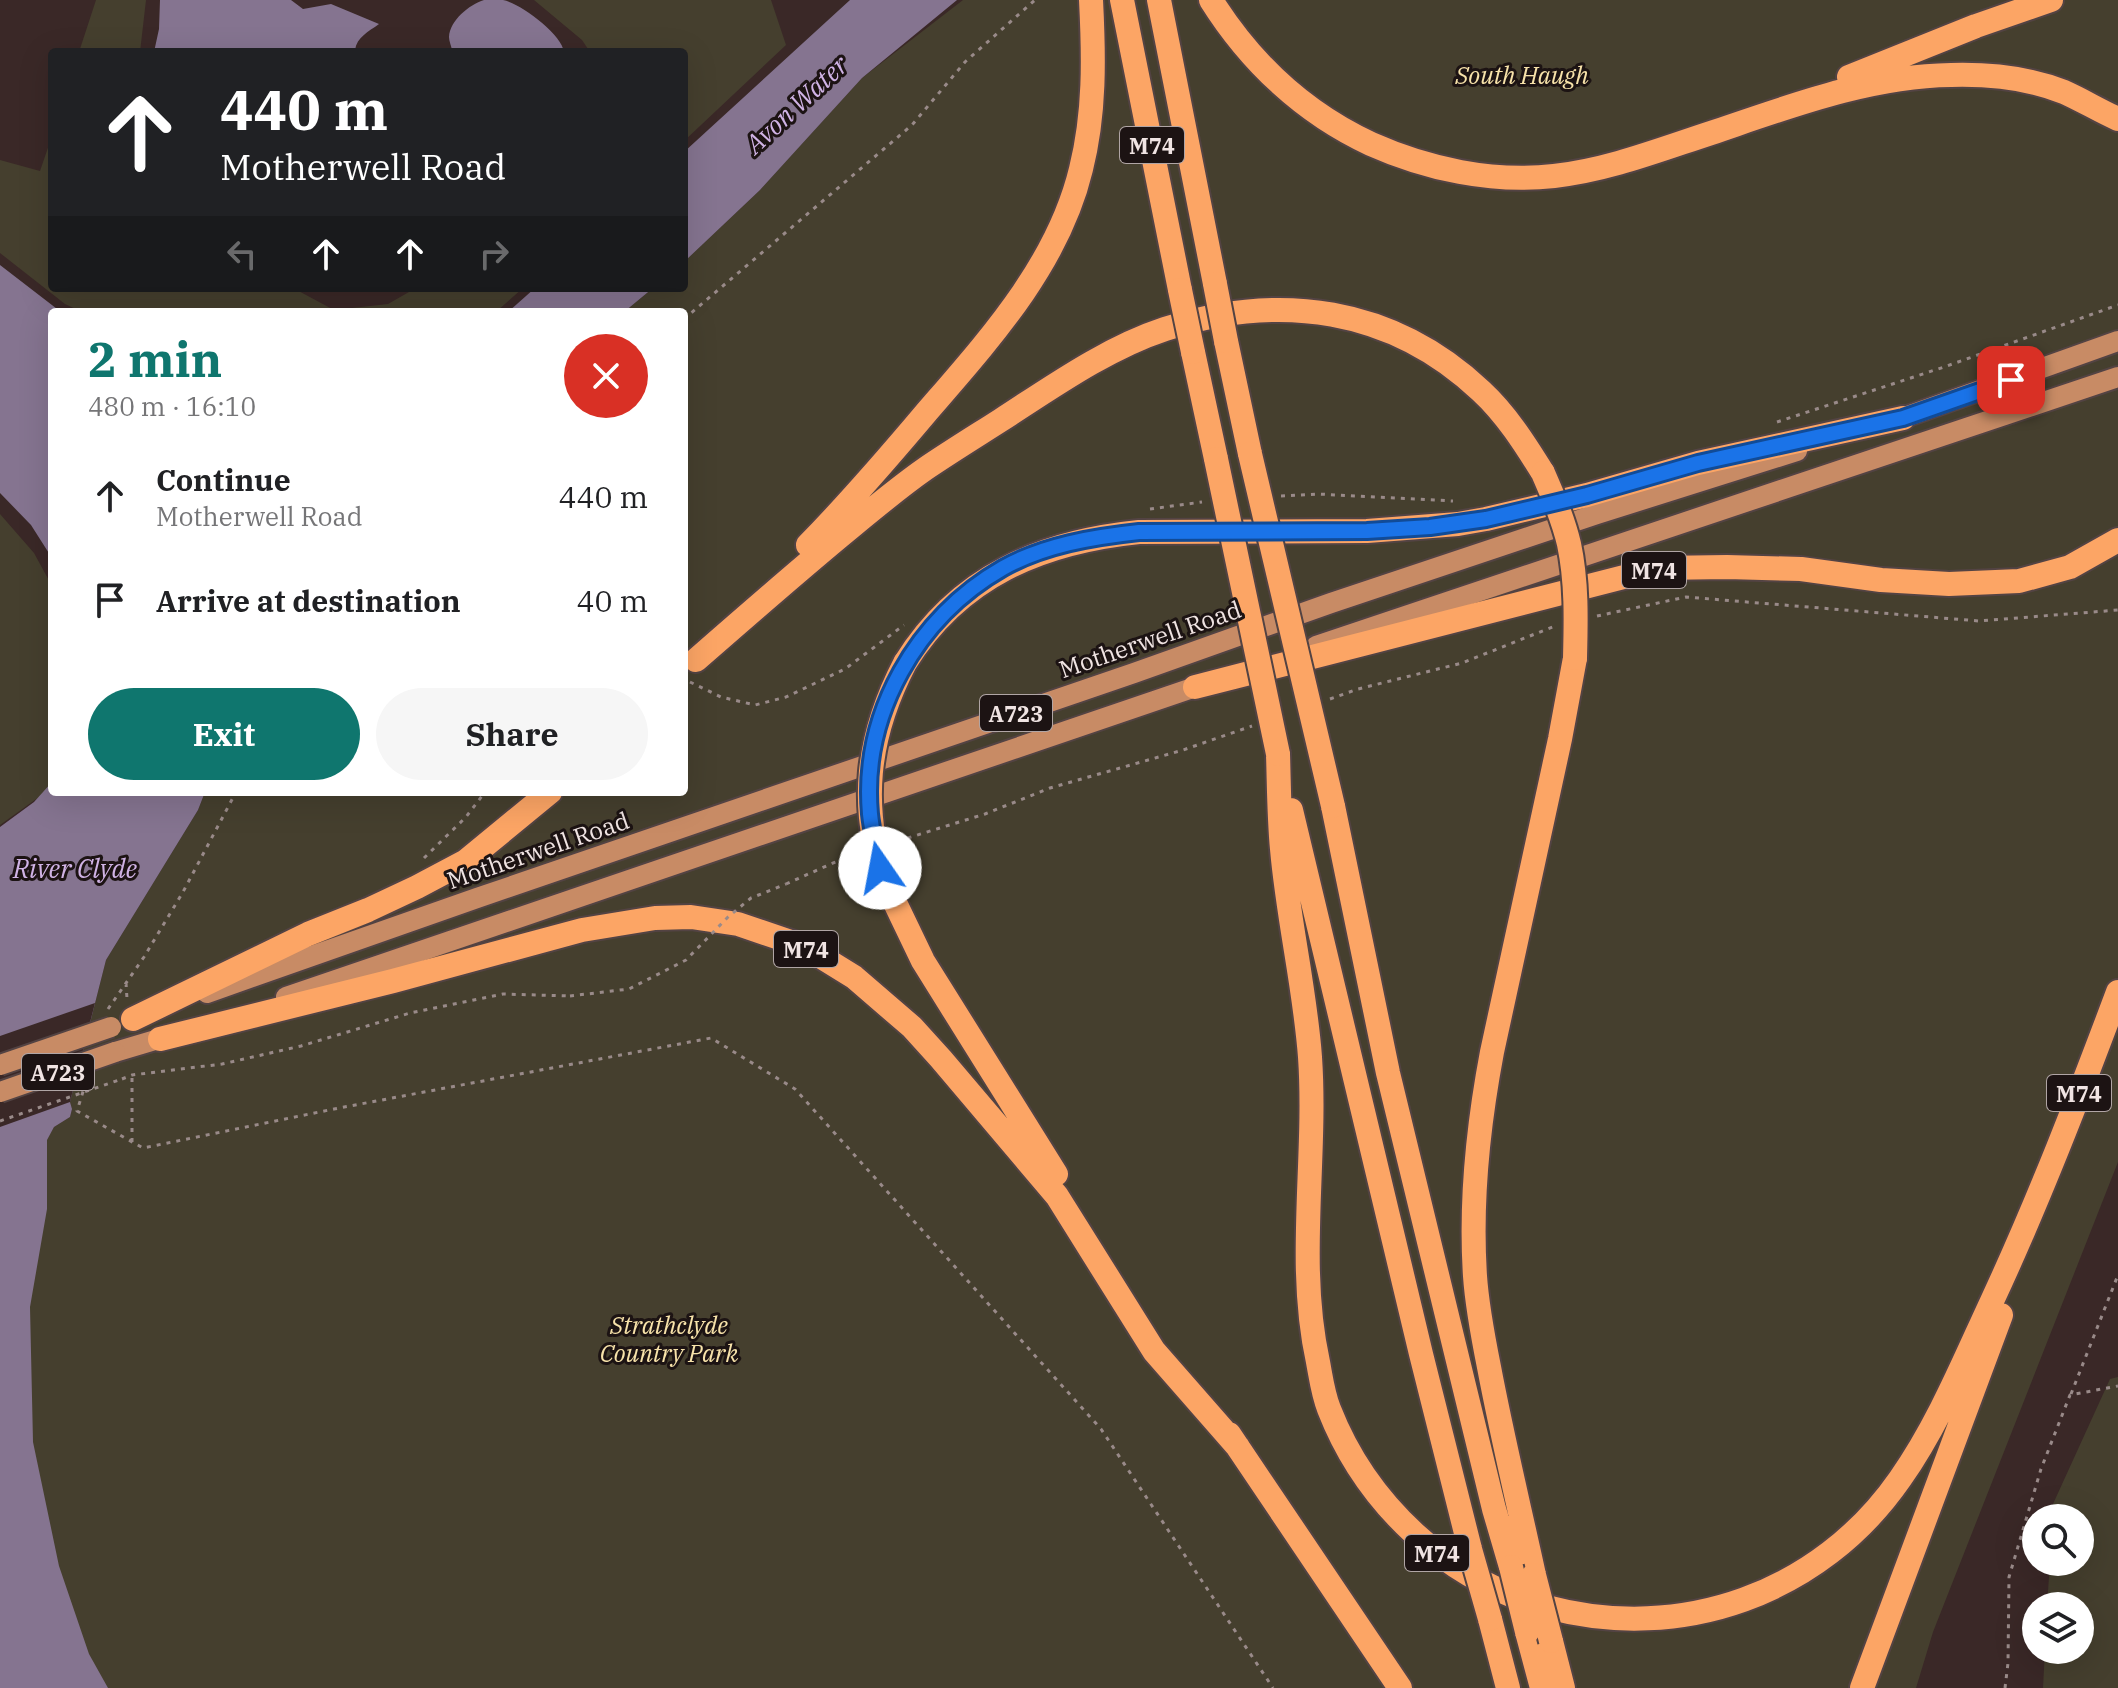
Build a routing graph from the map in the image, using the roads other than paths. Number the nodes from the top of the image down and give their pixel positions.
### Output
1 (1091, 0) edge
2 (1122, 0) edge
3 (1159, 0) edge
4 (1211, 0) edge
5 (2051, 0) edge
6 (2118, 119) edge
7 (1713, 132) junction
8 (2118, 341) edge
9 (2118, 377) edge
10 (1903, 418) junction
11 (2118, 540) edge
12 (688, 671) edge
13 (1195, 687) junction
14 (1278, 754) junction
15 (545, 796) edge
16 (2118, 992) edge
17 (123, 1017) junction
18 (160, 1039) junction
19 (0, 1065) edge
20 (0, 1092) edge
21 (2040, 1195) junction
22 (1238, 1447) junction
23 (1400, 1688) edge
24 (1508, 1688) edge
25 (1542, 1688) edge
26 (1563, 1688) edge
27 (1862, 1688) edge

1 - 12 highway, M74
2 - 14 highway, M74, bridge
3 - 25 highway, M74, bridge
4 - 7 highway
5 - 7 highway
6 - 7 highway
8 - 10 main road, Motherwell Road / A723
9 - 13 main road, A723
10 - 17 main road, Motherwell Road / A723
10 - 22 highway, M74, bridge
11 - 13 highway, M74
12 - 26 highway, bridge
13 - 18 main road, A723
14 - 21 highway, M74
14 - 24 highway, M74, bridge
15 - 17 highway
16 - 21 highway, M74
17 - 19 main road, A723, bridge
18 - 20 main road, A723, bridge
18 - 22 highway, M74
21 - 27 highway, M74
22 - 23 highway, M74

